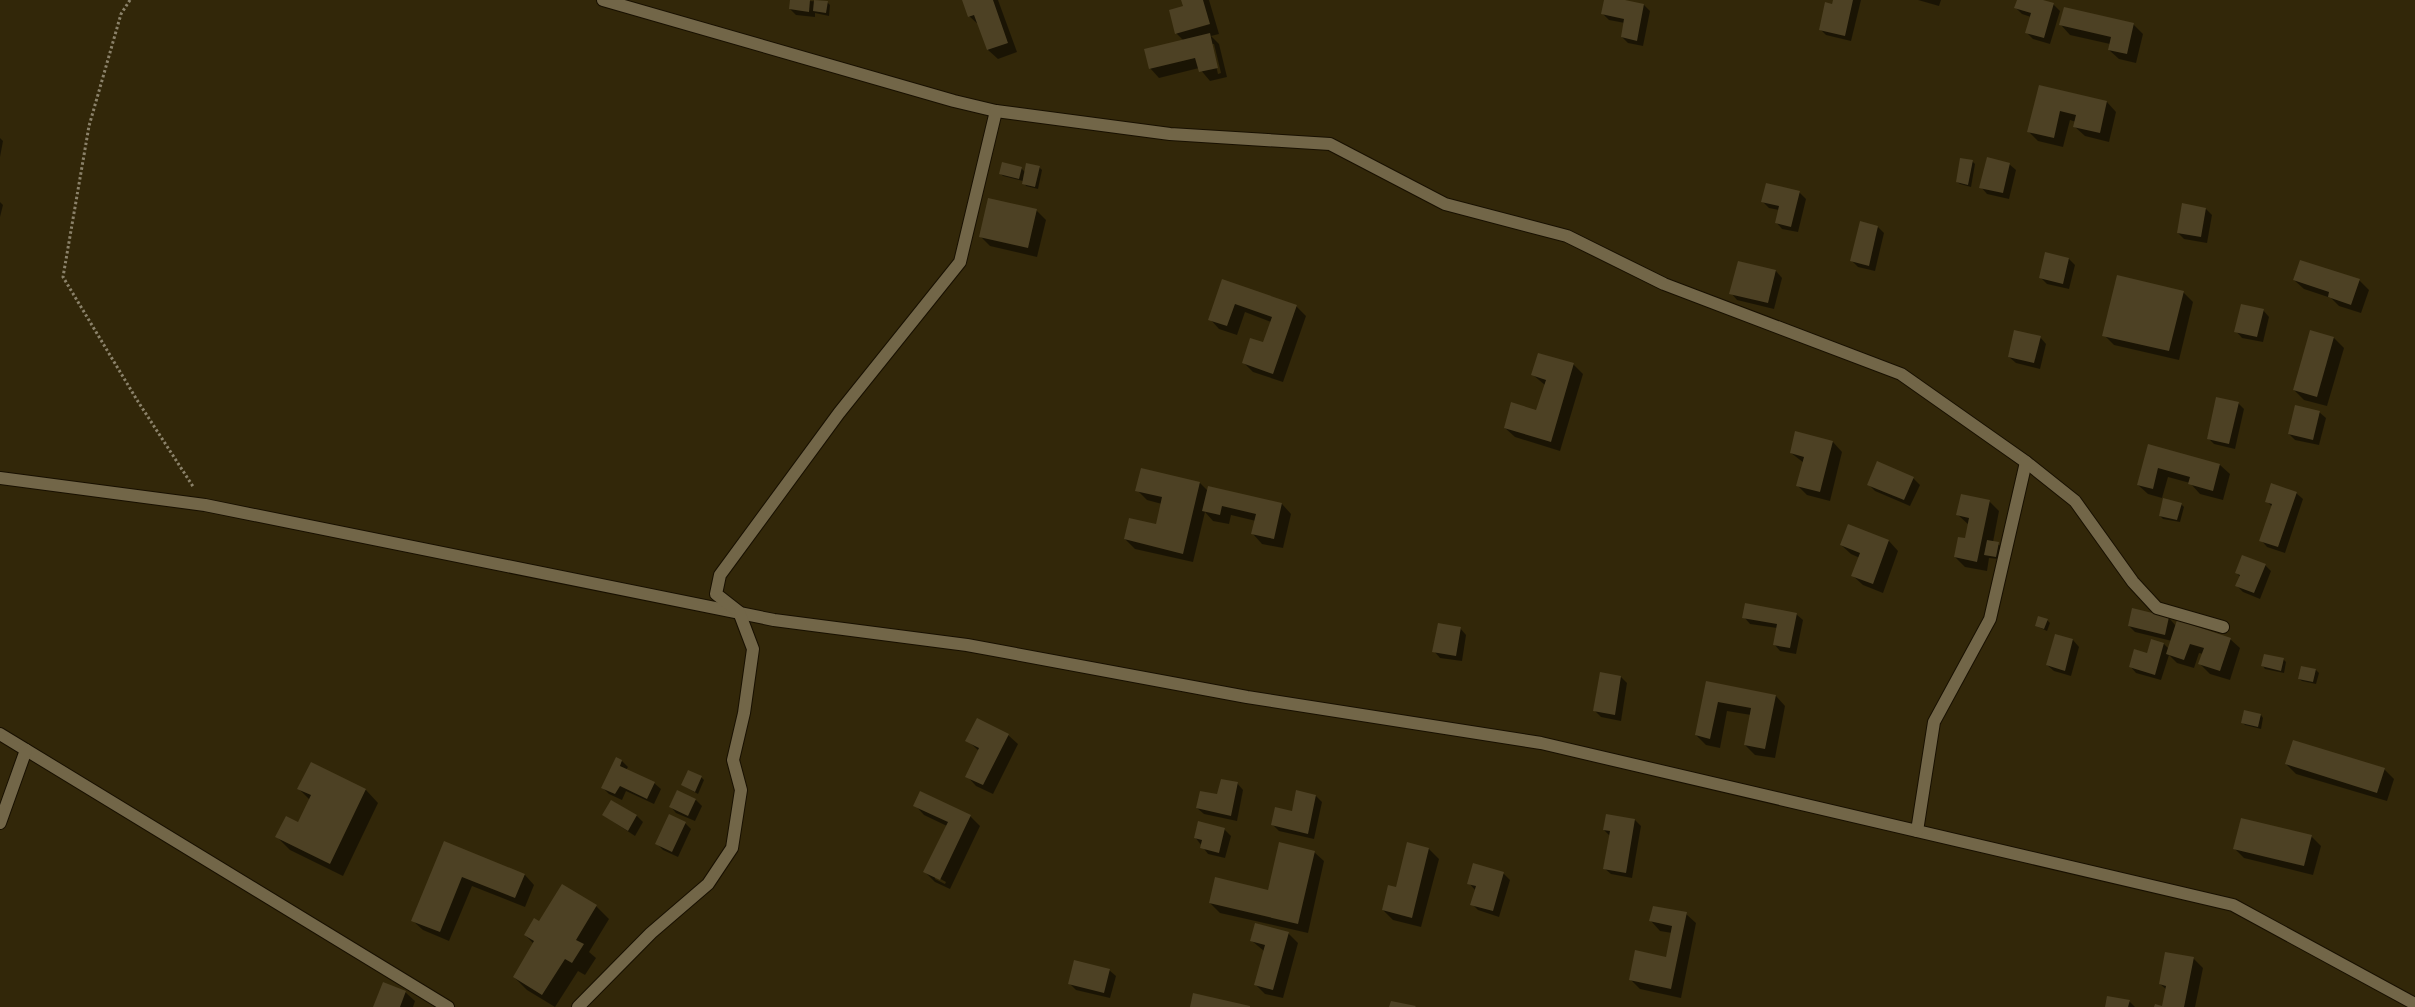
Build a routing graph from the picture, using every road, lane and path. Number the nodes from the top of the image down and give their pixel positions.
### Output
1 (130, 0) edge
2 (603, 0) edge
3 (996, 111) junction
4 (2026, 462) junction
5 (0, 478) edge
6 (205, 506) junction
7 (739, 612) junction
8 (2223, 627) dead end
9 (0, 734) edge
10 (26, 750) junction
11 (0, 823) edge
12 (1917, 831) junction
13 (2415, 1004) edge
14 (448, 1007) edge
15 (578, 1007) edge

1 - 6 path
2 - 3 street
3 - 4 street
3 - 7 street
4 - 8 street
4 - 12 street
5 - 6 street
6 - 7 street
7 - 12 street
7 - 15 street
9 - 10 street
10 - 11 street
10 - 14 street
12 - 13 street

